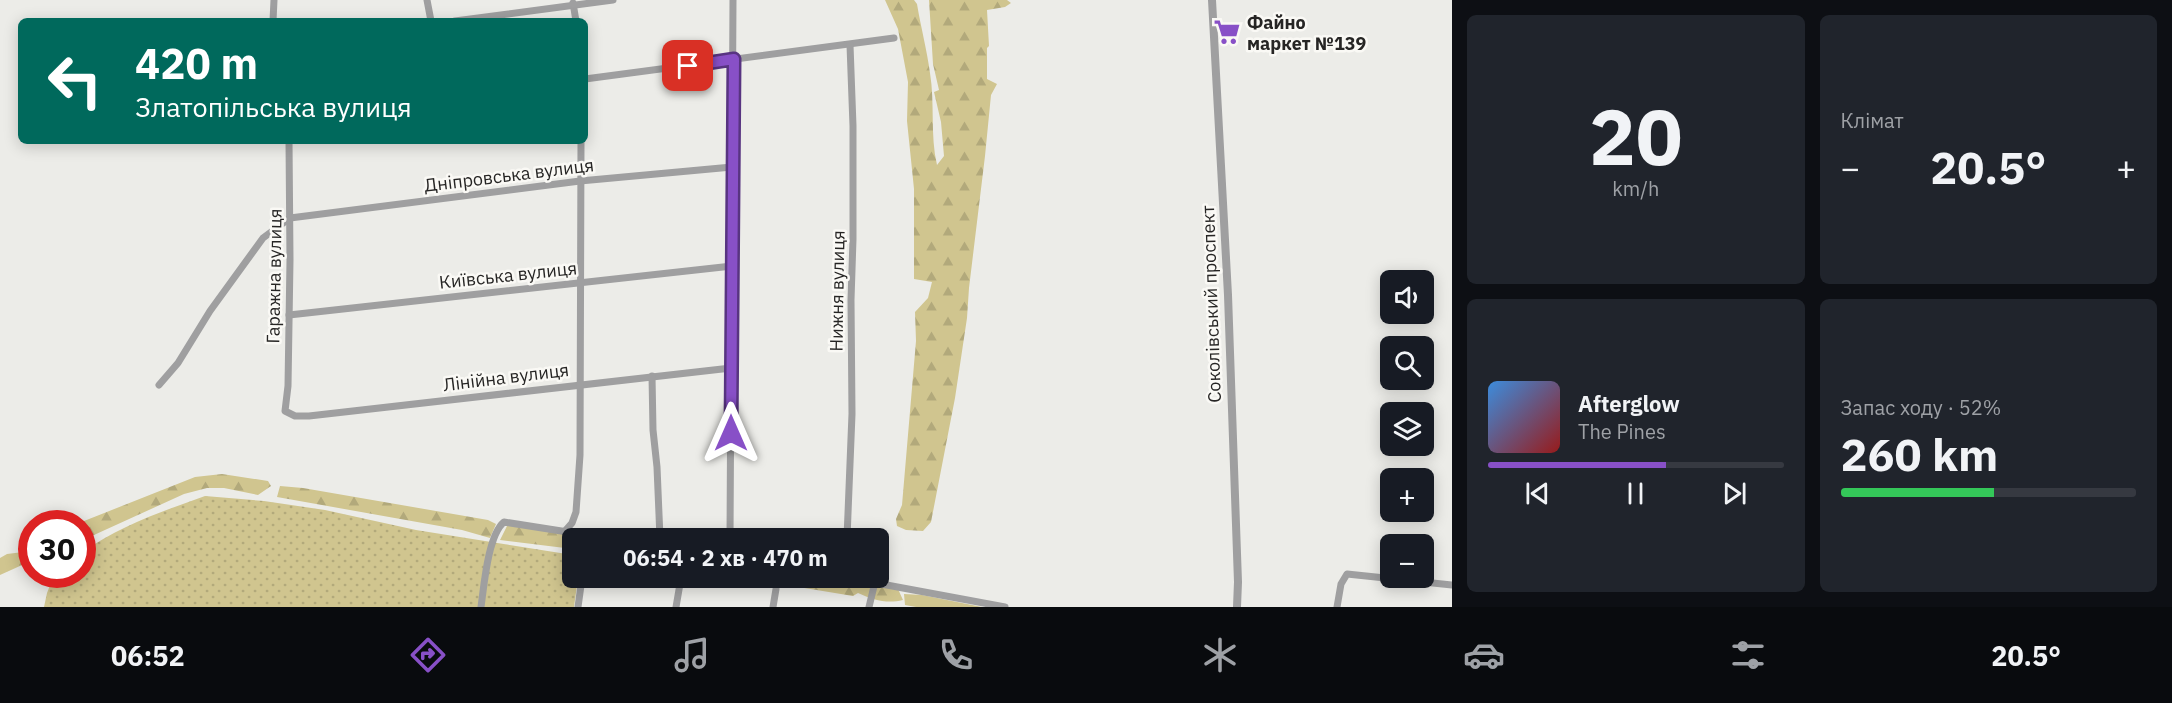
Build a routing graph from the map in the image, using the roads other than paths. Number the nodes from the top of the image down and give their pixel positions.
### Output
1 (274, 0) edge
2 (427, 0) edge
3 (613, 0) edge
4 (733, 0) edge
5 (1212, 0) edge
6 (573, 2) edge
7 (273, 18) edge
8 (430, 18) edge
9 (480, 18) edge
10 (576, 18) edge
11 (894, 38) dead end
12 (850, 45) junction
13 (734, 59) junction
14 (588, 79) edge
15 (289, 144) edge
16 (581, 144) edge
17 (732, 167) junction
18 (580, 181) junction
19 (290, 218) junction
20 (732, 266) junction
21 (580, 282) junction
22 (289, 315) junction
23 (731, 368) junction
24 (652, 376) junction
25 (581, 384) junction
26 (159, 385) dead end
27 (285, 411) joint
28 (568, 528) edge
29 (660, 528) edge
30 (730, 528) edge
31 (847, 528) edge
32 (562, 531) edge
33 (889, 585) edge
34 (1452, 585) edge
35 (581, 588) edge
36 (679, 588) edge
37 (874, 588) edge
38 (776, 589) dead end
39 (971, 604) edge
40 (481, 607) edge
41 (578, 607) edge
42 (676, 607) edge
43 (773, 607) edge
44 (869, 607) edge
45 (1005, 607) edge
46 (1237, 607) edge
47 (1337, 607) edge

1 - 7 street
2 - 8 street
3 - 6 street
4 - 13 street
5 - 46 street, Соколівський проспект
6 - 9 street
6 - 10 street
11 - 12 street
12 - 13 street
12 - 31 street, Нижня вулиця
13 - 14 street
13 - 17 street
15 - 19 street, Гаражна вулиця
16 - 18 street
17 - 18 street, Дніпровська вулиця
17 - 20 street
18 - 19 street, Дніпровська вулиця
18 - 21 street
19 - 22 street, Гаражна вулиця
19 - 26 street
20 - 21 street, Київська вулиця
20 - 23 street
21 - 22 street, Київська вулиця
21 - 25 street
22 - 27 street, Гаражна вулиця
23 - 24 street, Лінійна вулиця
23 - 30 street
24 - 25 street, Лінійна вулиця
24 - 29 street
25 - 27 street, Лінійна вулиця
25 - 28 street
32 - 40 street
33 - 39 street
34 - 47 street
35 - 41 street
36 - 42 street
37 - 44 street
38 - 43 street
39 - 45 street

